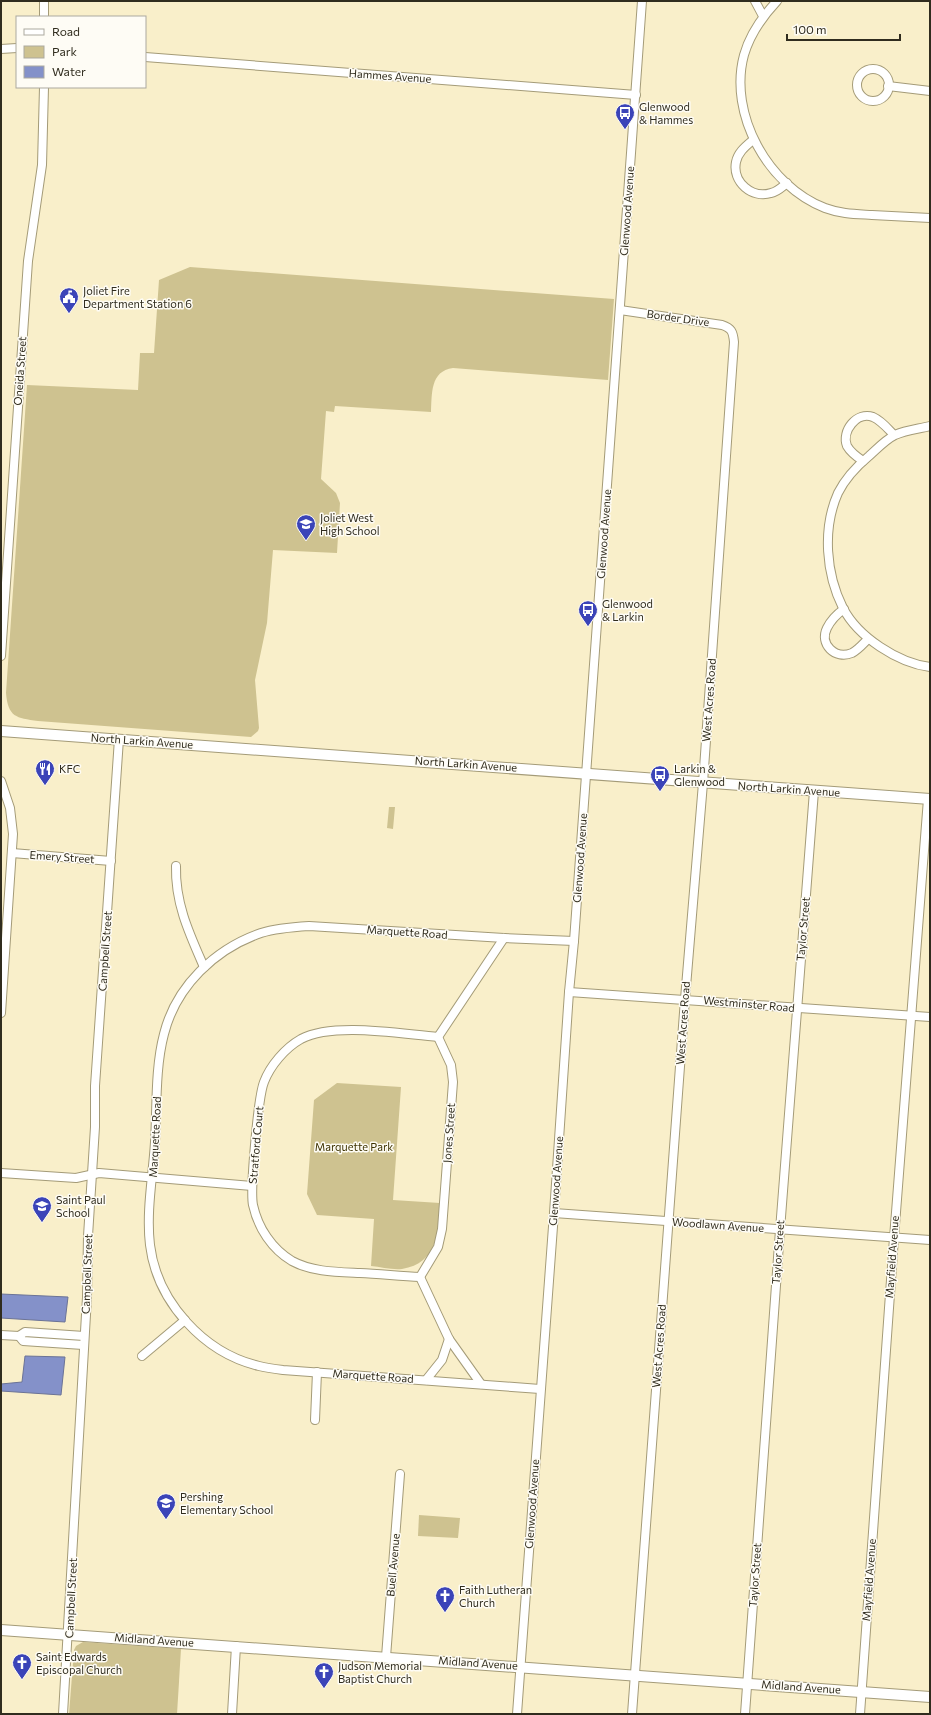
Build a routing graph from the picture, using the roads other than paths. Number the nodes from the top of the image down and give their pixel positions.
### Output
1 (44, 1) edge
2 (642, 1) edge
3 (755, 1) edge
4 (777, 1) edge
5 (44, 16) edge
6 (763, 16) junction
7 (16, 48) edge
8 (1, 49) edge
9 (146, 58) edge
10 (888, 86) dead end
11 (44, 88) edge
12 (930, 91) edge
13 (636, 94) junction
14 (753, 140) junction
15 (787, 183) junction
16 (930, 218) edge
17 (620, 310) junction
18 (733, 333) joint
19 (930, 426) edge
20 (894, 436) junction
21 (863, 461) junction
22 (844, 609) junction
23 (868, 638) junction
24 (1, 656) edge
25 (930, 668) edge
26 (1, 731) edge
27 (119, 739) junction
28 (587, 773) junction
29 (1, 781) edge
30 (703, 783) junction
31 (814, 791) junction
32 (929, 799) edge
33 (12, 853) junction
34 (112, 861) junction
35 (176, 866) dead end
36 (504, 938) junction
37 (574, 941) junction
38 (204, 966) junction
39 (569, 992) junction
40 (685, 999) junction
41 (797, 1008) junction
42 (1, 1013) edge
43 (911, 1016) junction
44 (930, 1017) edge
45 (438, 1037) junction
46 (1, 1173) edge
47 (91, 1175) junction
48 (153, 1177) junction
49 (252, 1186) junction
50 (554, 1213) junction
51 (668, 1221) junction
52 (780, 1230) junction
53 (894, 1238) junction
54 (930, 1240) edge
55 (420, 1277) junction
56 (185, 1320) junction
57 (1, 1335) edge
58 (19, 1336) junction
59 (84, 1336) junction
60 (448, 1339) junction
61 (83, 1345) junction
62 (142, 1356) dead end
63 (317, 1372) junction
64 (426, 1380) junction
65 (481, 1384) junction
66 (540, 1389) junction
67 (315, 1420) dead end
68 (400, 1474) dead end
69 (1, 1630) edge
70 (69, 1634) junction
71 (236, 1646) junction
72 (386, 1657) junction
73 (521, 1666) junction
74 (635, 1675) junction
75 (747, 1683) junction
76 (861, 1692) junction
77 (930, 1697) edge
78 (63, 1714) edge
79 (232, 1714) edge
80 (518, 1714) edge
81 (632, 1714) edge
82 (745, 1714) edge
83 (860, 1714) edge

1 - 5 street
2 - 13 street, Glenwood Avenue
3 - 6 street
4 - 6 street
6 - 14 street
7 - 8 street
9 - 13 street, Hammes Avenue
10 - 12 street
11 - 24 street, Oneida Street
13 - 17 street, Glenwood Avenue
14 - 15 street
14 - 15 street
15 - 16 street
17 - 18 street, Border Drive
17 - 28 street, Glenwood Avenue
18 - 30 street, West Acres Road
19 - 20 street
20 - 21 street
20 - 21 street
21 - 22 street
22 - 23 street
22 - 23 street
23 - 25 street
26 - 27 main road, North Larkin Avenue
27 - 28 main road, North Larkin Avenue
27 - 34 street, Campbell Street
28 - 30 main road, North Larkin Avenue
28 - 37 street, Glenwood Avenue
29 - 33 street
30 - 31 main road, North Larkin Avenue
30 - 40 street, West Acres Road
31 - 32 main road, North Larkin Avenue
31 - 41 street, Taylor Street
32 - 43 street, Mayfield Avenue
33 - 34 street, Emery Street
33 - 42 street
34 - 47 street, Campbell Street
35 - 38 street
36 - 37 street, Marquette Road
36 - 38 street, Marquette Road
36 - 45 street
37 - 39 street, Glenwood Avenue
38 - 48 street, Marquette Road
39 - 40 street, Westminster Road
39 - 50 street, Glenwood Avenue
40 - 41 street, Westminster Road
40 - 51 street, West Acres Road
41 - 43 street, Westminster Road
41 - 52 street, Taylor Street
43 - 44 street, Westminster Road
43 - 53 street, Mayfield Avenue
45 - 49 street, Stratford Court
45 - 55 street, Jones Street
46 - 47 street
47 - 48 street
47 - 59 street, Campbell Street
48 - 49 street
48 - 56 street, Marquette Road
49 - 55 street, Stratford Court
50 - 51 street, Woodlawn Avenue
50 - 66 street, Glenwood Avenue
51 - 52 street, Woodlawn Avenue
51 - 74 street, West Acres Road
52 - 53 street, Woodlawn Avenue
52 - 75 street, Taylor Street
53 - 54 street, Woodlawn Avenue
53 - 76 street, Mayfield Avenue
55 - 60 street
56 - 62 street
56 - 63 street, Marquette Road
57 - 58 street
58 - 59 street
58 - 61 street
59 - 61 street, Campbell Street
60 - 64 street
60 - 65 street
61 - 70 street, Campbell Street
63 - 64 street, Marquette Road
63 - 67 street
64 - 65 street, Marquette Road
65 - 66 street, Marquette Road
66 - 73 street, Glenwood Avenue
68 - 72 street, Buell Avenue
69 - 70 main road, Midland Avenue
70 - 71 main road, Midland Avenue
70 - 78 street, Campbell Street
71 - 72 main road, Midland Avenue
71 - 79 street
72 - 73 main road, Midland Avenue
73 - 74 main road, Midland Avenue
73 - 80 street, Glenwood Avenue
74 - 75 main road, Midland Avenue
74 - 81 street, West Acres Road
75 - 76 main road, Midland Avenue
75 - 82 street, Taylor Street
76 - 77 main road, Midland Avenue
76 - 83 street, Mayfield Avenue

